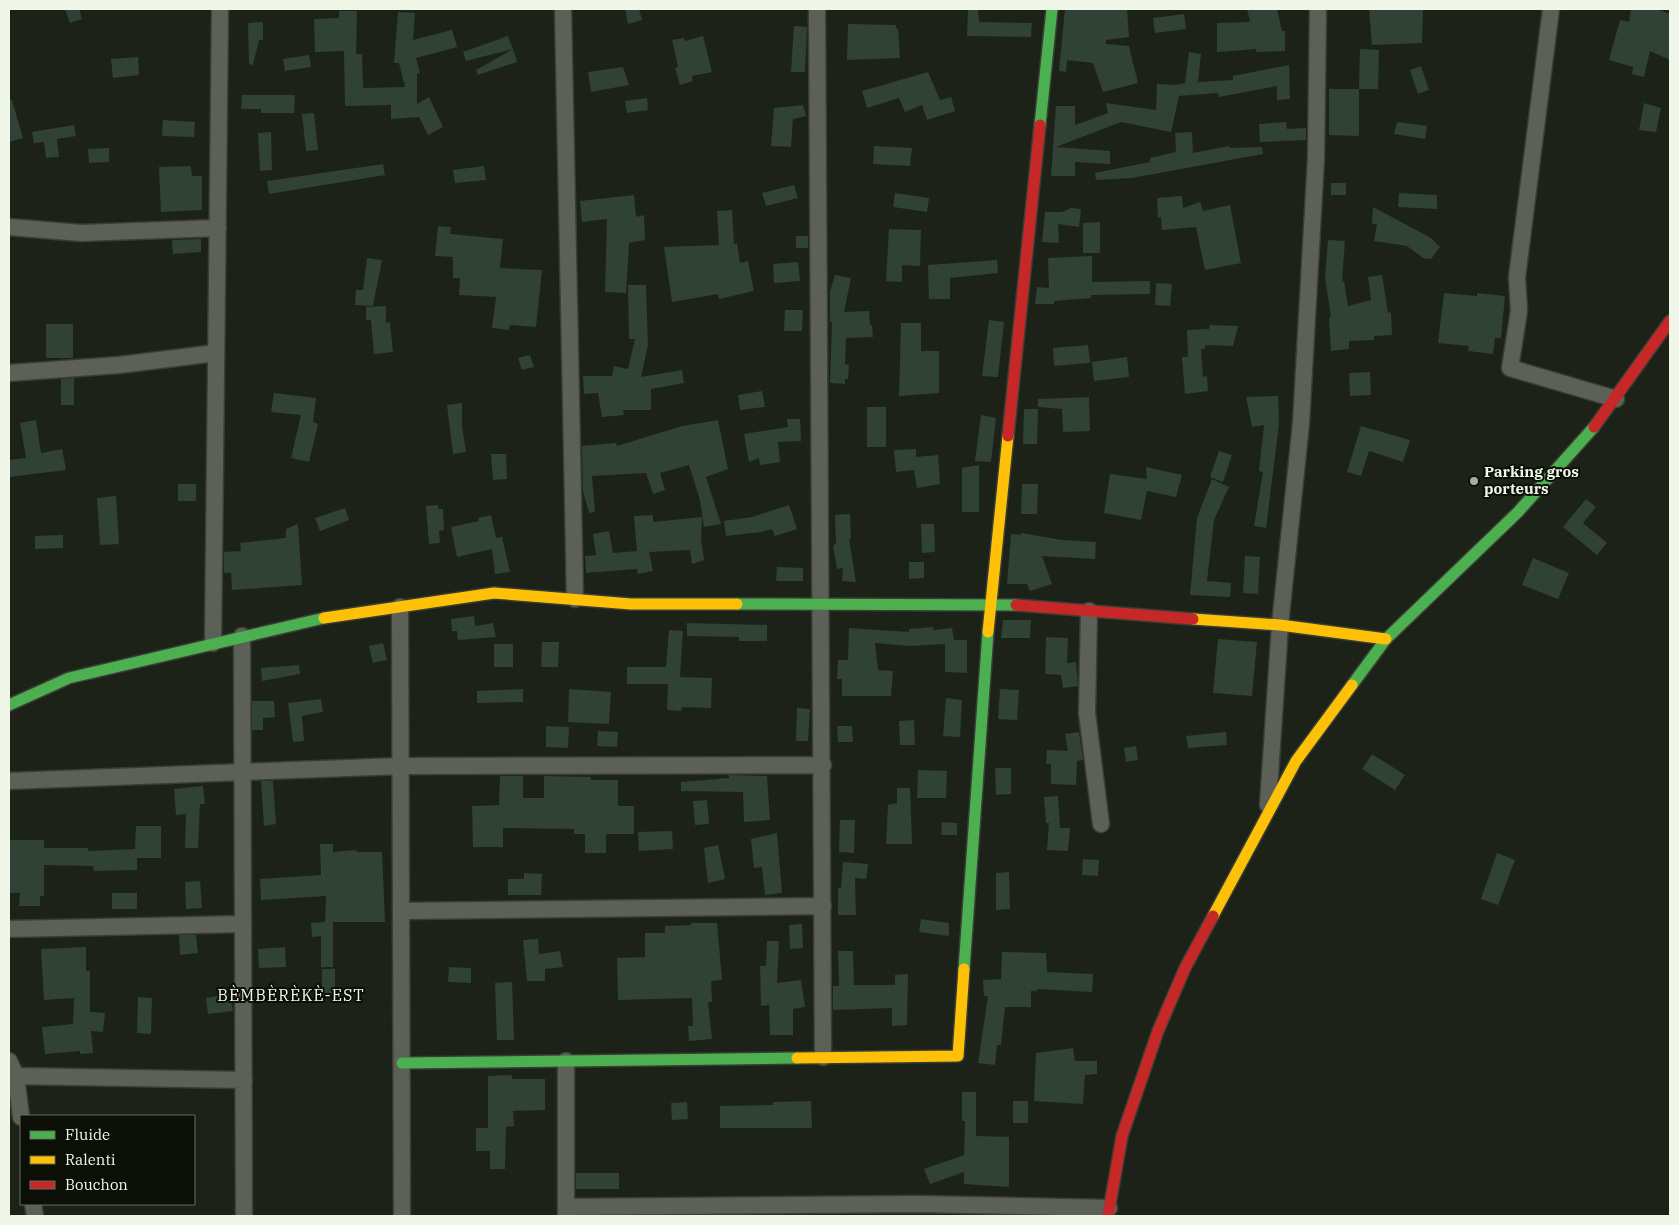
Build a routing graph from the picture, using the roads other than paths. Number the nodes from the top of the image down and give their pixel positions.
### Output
1 (220, 9) edge
2 (563, 9) edge
3 (818, 9) edge
4 (1052, 9) edge
5 (1318, 9) edge
6 (1551, 9) edge
7 (9, 227) edge
8 (218, 228) junction
9 (1670, 321) edge
10 (216, 353) junction
11 (9, 374) edge
12 (1616, 399) junction
13 (575, 599) junction
14 (822, 604) junction
15 (990, 605) junction
16 (400, 607) junction
17 (1089, 611) junction
18 (1280, 625) junction
19 (242, 636) junction
20 (1386, 639) junction
21 (212, 643) junction
22 (9, 706) edge
23 (823, 765) junction
24 (400, 766) junction
25 (242, 772) junction
26 (9, 782) edge
27 (1268, 814) junction
28 (1101, 824) dead end
29 (823, 906) junction
30 (401, 911) junction
31 (242, 924) junction
32 (9, 929) edge
33 (823, 1058) junction
34 (566, 1061) junction
35 (402, 1063) junction
36 (12, 1069) edge
37 (244, 1080) junction
38 (21, 1115) edge
39 (918, 1210) edge
40 (566, 1211) edge
41 (1108, 1212) edge
42 (244, 1216) edge
43 (402, 1216) edge

1 - 8 street
2 - 13 street
3 - 14 street
4 - 15 street
5 - 18 street
6 - 12 street
7 - 8 street
8 - 10 street
9 - 12 street
10 - 11 street
10 - 21 street
12 - 20 street
13 - 14 street
13 - 16 street
14 - 15 street
14 - 23 street
15 - 17 street
15 - 33 street
16 - 19 street
16 - 24 street
17 - 18 street
17 - 28 street
18 - 20 street
18 - 27 street
19 - 21 street
19 - 25 street
20 - 27 street
21 - 22 street
23 - 24 street
23 - 29 street
24 - 25 street
24 - 30 street
25 - 26 street
25 - 31 street
27 - 41 street
29 - 30 street
29 - 33 street
30 - 35 street
31 - 32 street
31 - 37 street
33 - 34 street
34 - 35 street
34 - 40 street
35 - 43 street
36 - 37 street
36 - 38 street
37 - 42 street
39 - 40 street
39 - 41 street

